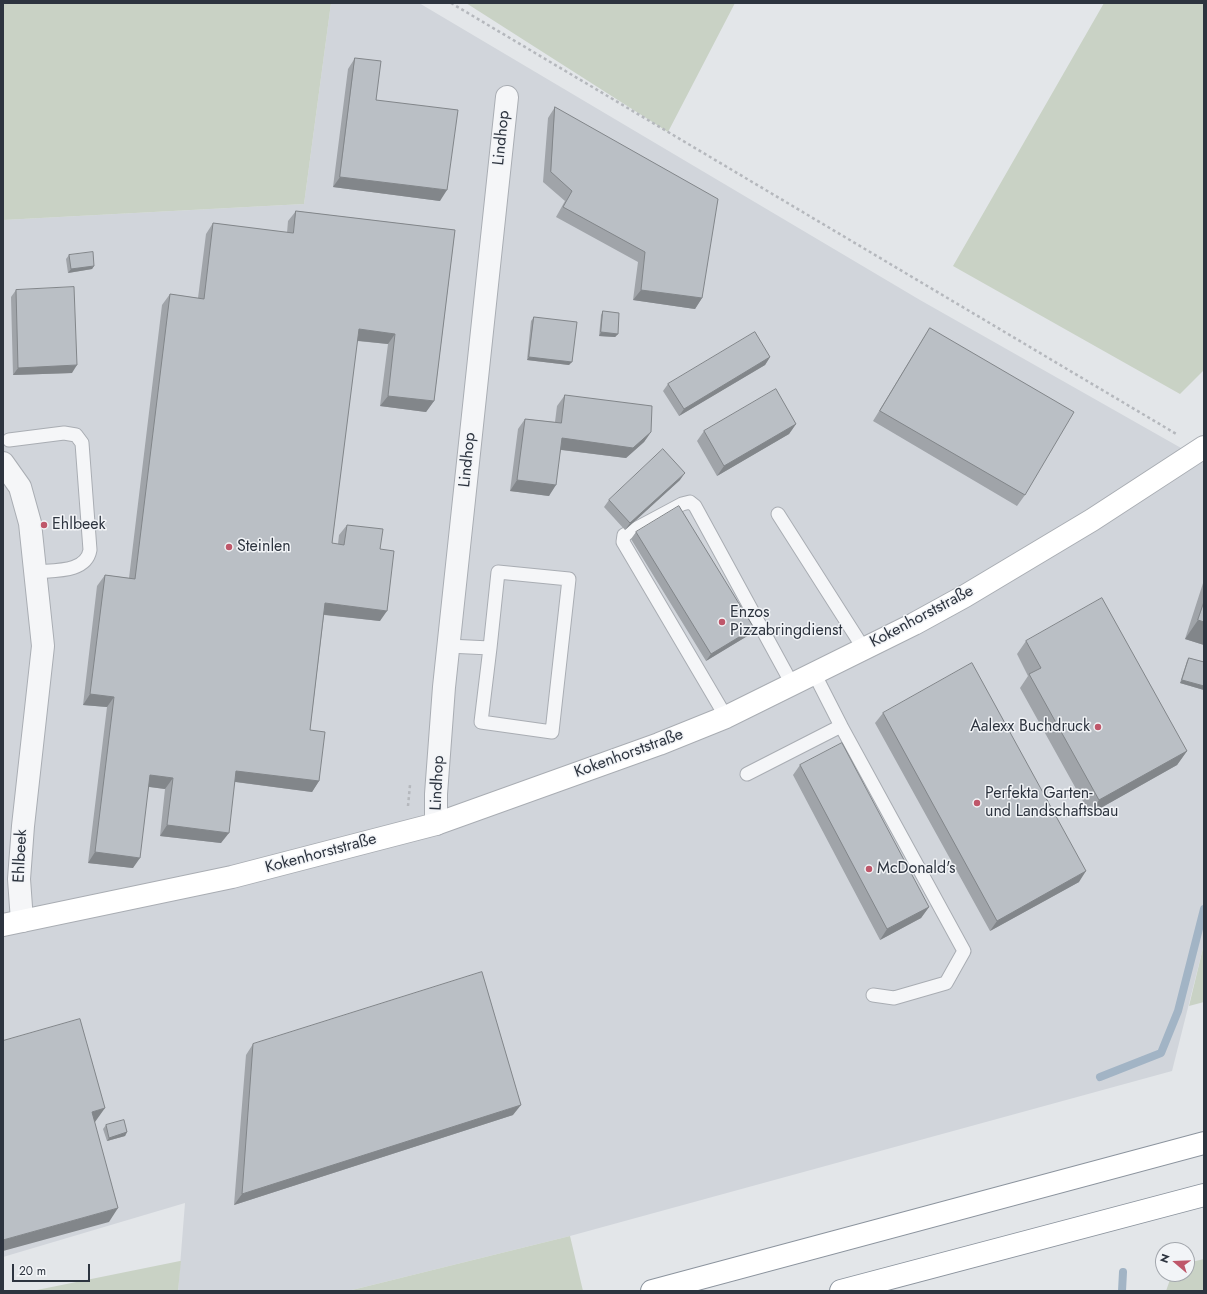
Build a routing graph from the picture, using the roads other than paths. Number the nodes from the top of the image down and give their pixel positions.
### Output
1 (507, 97) dead end
2 (9, 440) dead end
3 (1203, 446) edge
4 (3, 463) edge
5 (778, 514) dead end
6 (35, 572) junction
7 (448, 646) junction
8 (490, 648) junction
9 (864, 648) junction
10 (814, 673) junction
11 (792, 684) junction
12 (726, 717) junction
13 (841, 726) junction
14 (747, 774) dead end
15 (436, 824) junction
16 (13, 923) edge
17 (873, 995) dead end
18 (1204, 1143) edge
19 (1204, 1195) edge
20 (652, 1291) edge
21 (841, 1291) edge

1 - 7 street, Lindhop
2 - 6 lane
3 - 9 main road, Kokenhorststraße
4 - 6 street, Ehlbeek
5 - 9 lane
6 - 16 street, Ehlbeek
7 - 8 lane
7 - 15 street, Lindhop
8 - 8 lane
9 - 10 main road, Kokenhorststraße
10 - 11 main road, Kokenhorststraße
10 - 13 lane
11 - 12 main road, Kokenhorststraße
11 - 12 lane
12 - 15 main road, Kokenhorststraße
13 - 14 lane
13 - 17 lane
15 - 16 main road, Kokenhorststraße
18 - 20 main road
19 - 21 main road

